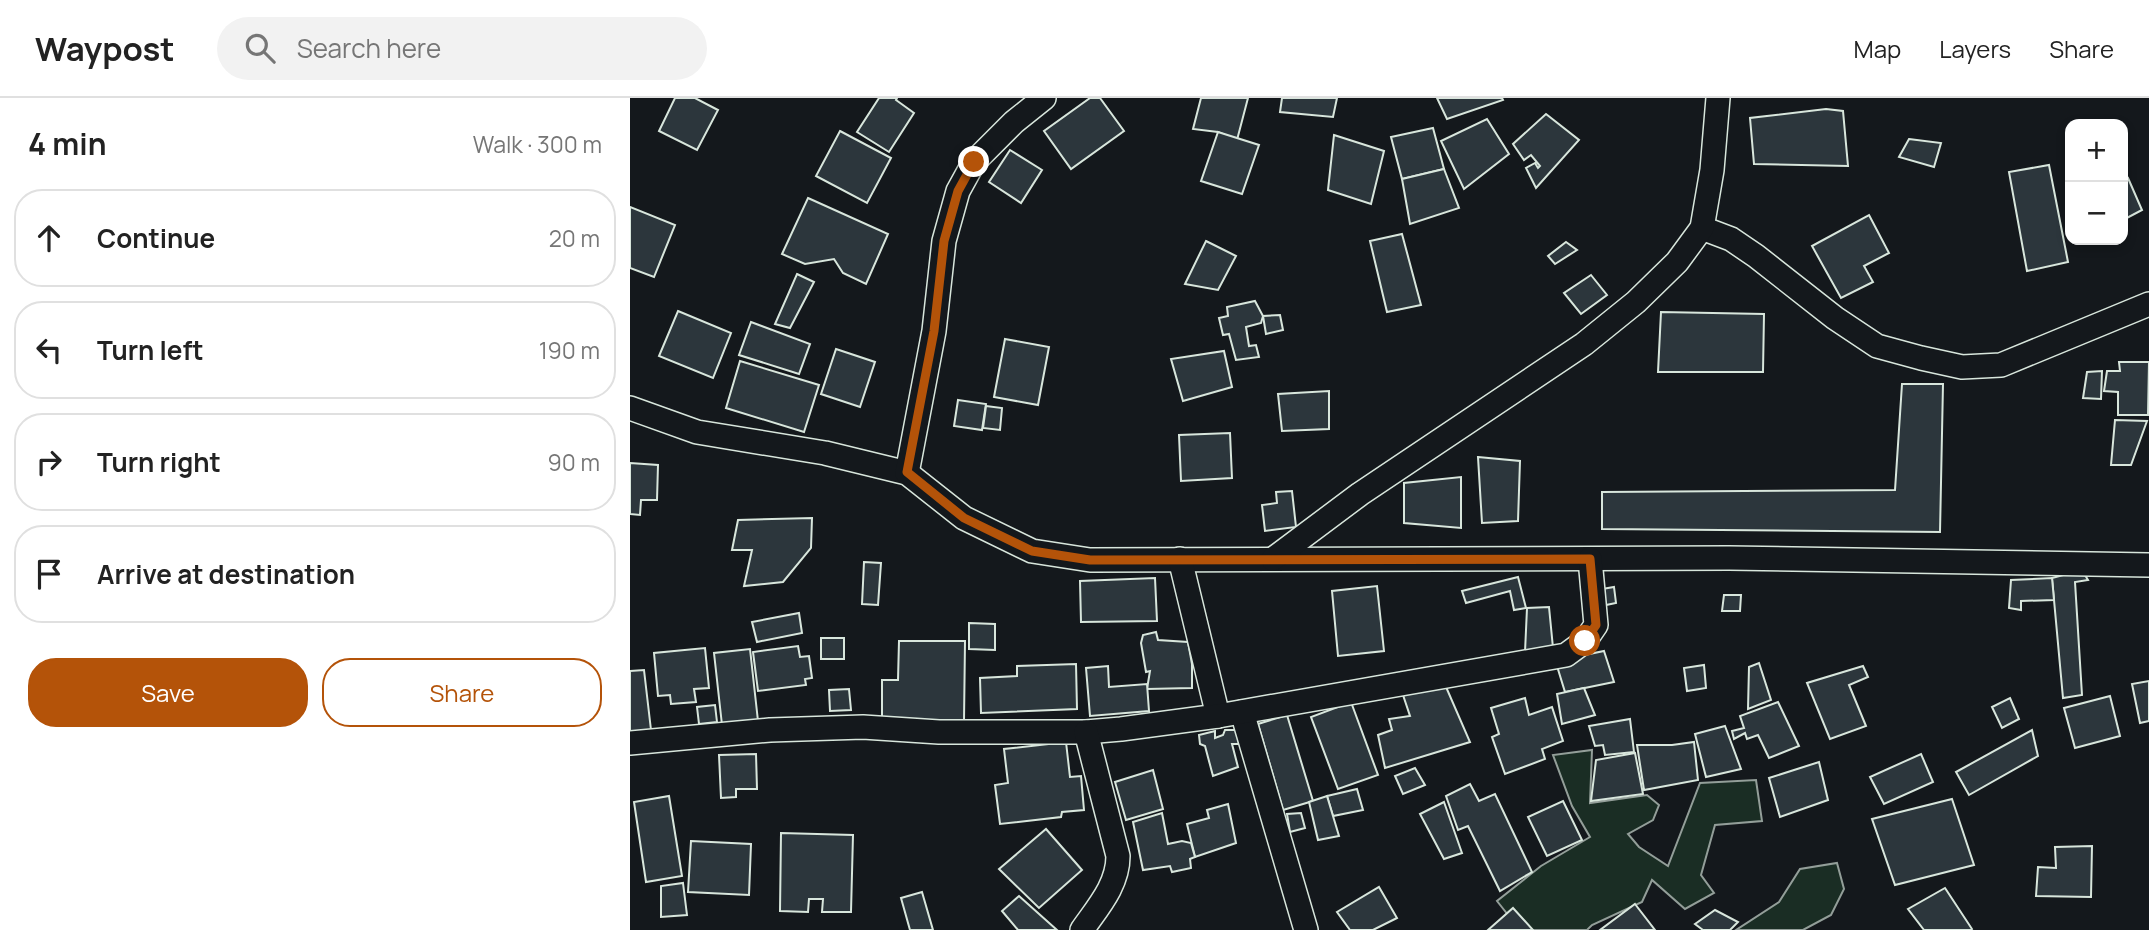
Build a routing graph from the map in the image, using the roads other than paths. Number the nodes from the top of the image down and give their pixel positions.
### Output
1 (1044, 98) edge
2 (1718, 98) edge
3 (1702, 228) junction
4 (2149, 304) edge
5 (630, 408) edge
6 (907, 472) junction
7 (1180, 559) junction
8 (1273, 559) junction
9 (1590, 559) junction
10 (2149, 565) edge
11 (1242, 712) junction
12 (1218, 716) junction
13 (1086, 732) junction
14 (630, 743) edge
15 (1082, 930) edge
16 (1306, 930) edge

1 - 6 street
2 - 3 street
3 - 4 street
3 - 8 street
5 - 6 street
6 - 7 street
7 - 8 street
7 - 12 street
8 - 9 street
9 - 10 street
9 - 11 street
11 - 12 street
11 - 16 street
12 - 13 street
13 - 14 street
13 - 15 street

